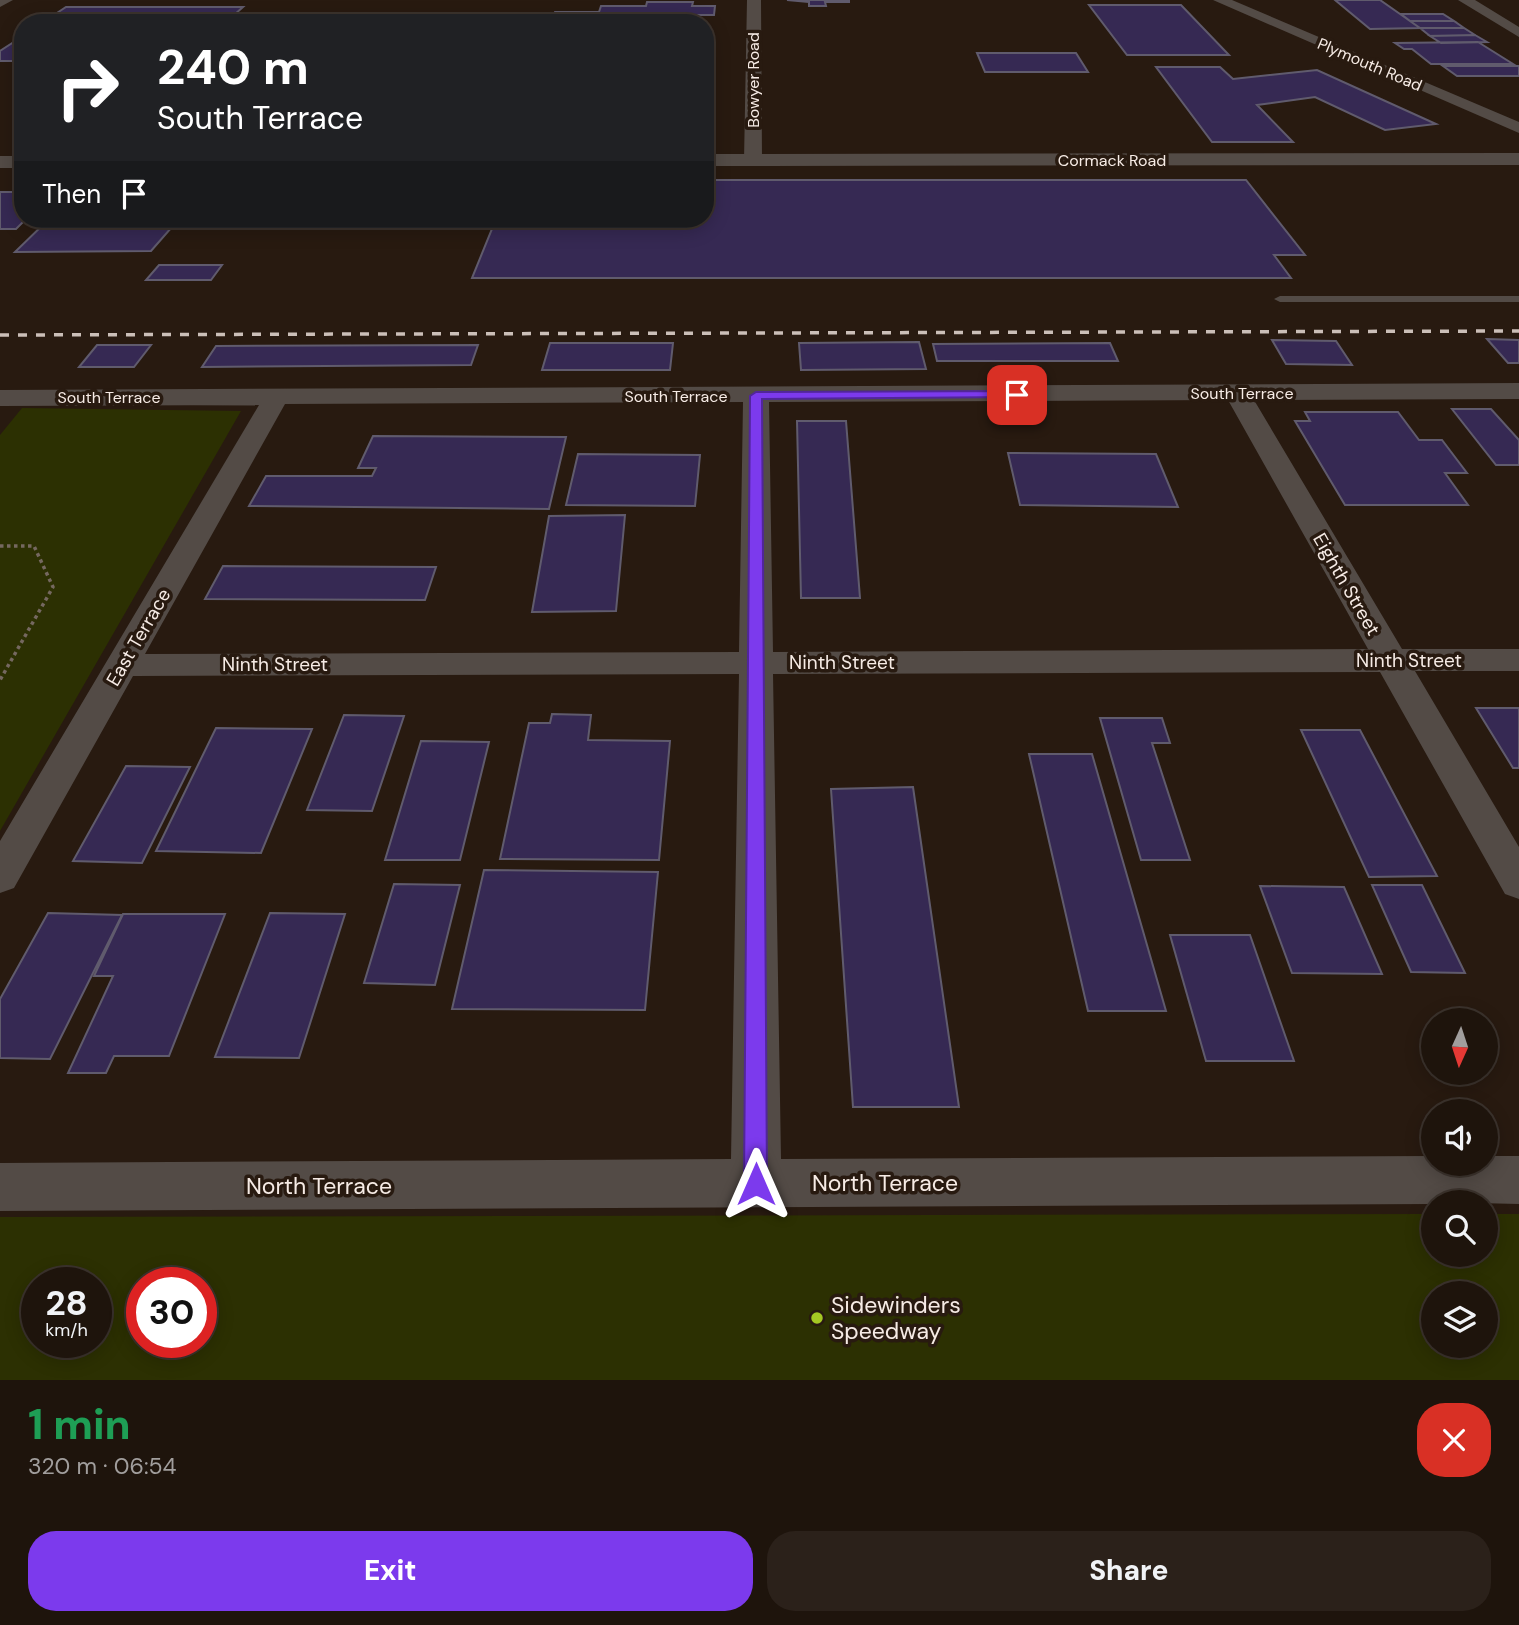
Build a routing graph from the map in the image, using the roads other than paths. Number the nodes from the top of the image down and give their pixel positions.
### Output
1 (6, 0) edge
2 (754, 0) edge
3 (1220, 0) edge
4 (1465, 0) edge
5 (0, 3) edge
6 (1519, 33) edge
7 (1519, 128) edge
8 (1519, 159) edge
9 (714, 160) edge
10 (753, 160) junction
11 (1280, 299) dead end
12 (1519, 299) edge
13 (1519, 391) edge
14 (1237, 393) junction
15 (756, 396) junction
16 (276, 397) junction
17 (2, 399) edge
18 (1391, 660) junction
19 (1519, 660) edge
20 (756, 663) junction
21 (122, 664) junction
22 (0, 877) edge
23 (1519, 883) edge
24 (1519, 1180) edge
25 (756, 1184) junction
26 (0, 1187) edge

1 - 5 street
2 - 10 street, Bowyer Road
3 - 7 street, Plymouth Road
4 - 6 street
8 - 10 street, Cormack Road
9 - 10 street, Cormack Road
11 - 12 lane
13 - 14 street, South Terrace
14 - 15 street, South Terrace
14 - 18 street, Eighth Street
15 - 16 street, South Terrace
15 - 20 street
16 - 17 street, South Terrace
16 - 21 street, East Terrace
18 - 19 street, Ninth Street
18 - 20 street, Ninth Street
18 - 23 street, Eighth Street
20 - 21 street, Ninth Street
20 - 25 street
21 - 22 street, East Terrace
24 - 25 street, North Terrace
25 - 26 street, North Terrace

